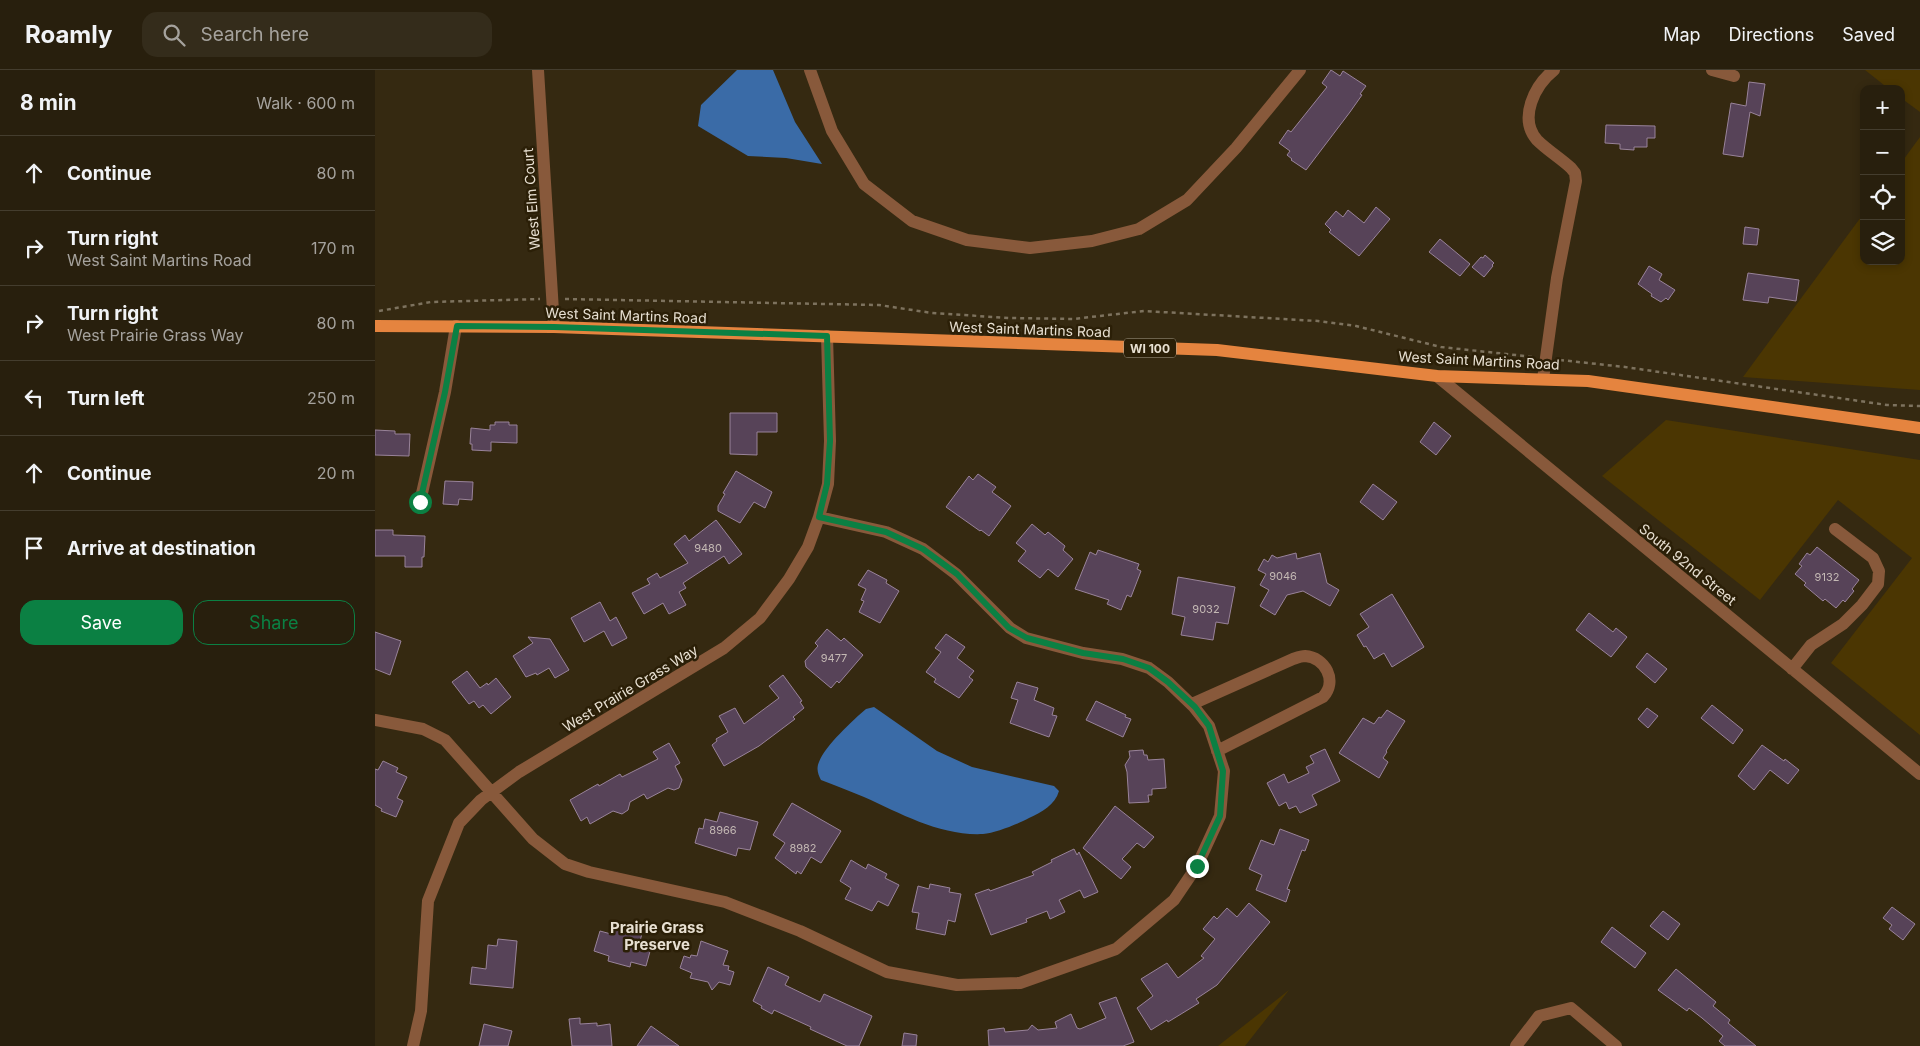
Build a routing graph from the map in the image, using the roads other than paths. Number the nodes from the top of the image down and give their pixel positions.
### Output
1 (538, 70) edge
2 (810, 70) edge
3 (1300, 70) edge
4 (1554, 70) edge
5 (1712, 70) edge
6 (1734, 76) dead end
7 (375, 326) edge
8 (457, 326) junction
9 (554, 327) junction
10 (827, 336) junction
11 (1437, 376) junction
12 (1543, 379) junction
13 (1920, 428) edge
14 (420, 502) dead end
15 (819, 517) junction
16 (1835, 529) dead end
17 (1793, 669) junction
18 (1192, 704) junction
19 (375, 720) edge
20 (1217, 751) junction
21 (1920, 774) edge
22 (491, 793) junction
23 (413, 1046) edge
24 (1516, 1046) edge
25 (1616, 1046) edge

1 - 9 street, West Elm Court
2 - 3 street
4 - 12 street
5 - 6 street
7 - 8 main road, West Saint Martins Road / WI 100
8 - 9 main road, West Saint Martins Road / WI 100
8 - 14 street
9 - 10 main road, West Saint Martins Road / WI 100
10 - 11 main road, West Saint Martins Road / WI 100
10 - 15 street, West Prairie Grass Way
11 - 12 main road, West Saint Martins Road / WI 100
11 - 17 street, South 92nd Street
12 - 13 main road, West Saint Martins Road / WI 100
15 - 18 street
15 - 22 street, West Prairie Grass Way
16 - 17 street
17 - 21 street, South 92nd Street
18 - 20 street
18 - 20 street
19 - 22 street
20 - 22 street
22 - 23 street, West Prairie Grass Way
24 - 25 street

